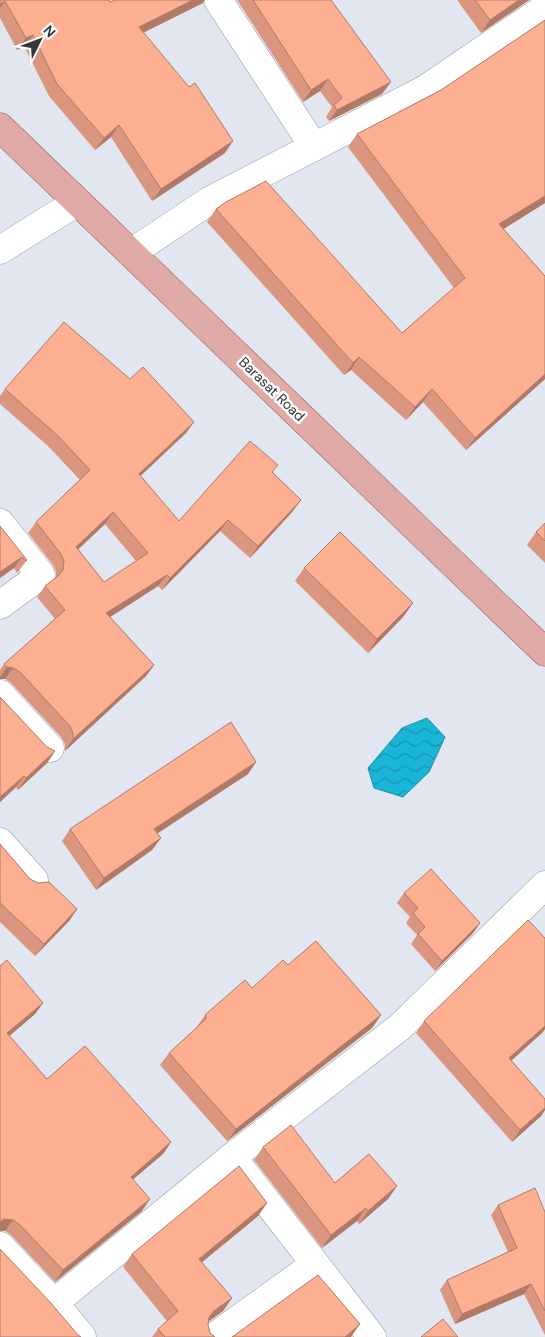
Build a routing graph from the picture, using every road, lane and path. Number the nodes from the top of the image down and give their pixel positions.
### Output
1 (218, 0) edge
2 (545, 8) edge
3 (0, 127) edge
4 (314, 147) junction
5 (78, 202) junction
6 (0, 250) edge
7 (131, 253) junction
8 (0, 522) edge
9 (0, 605) edge
10 (545, 652) edge
11 (0, 694) edge
12 (50, 748) edge
13 (0, 842) edge
14 (34, 880) edge
15 (545, 885) edge
16 (232, 1157) junction
17 (0, 1246) edge
18 (315, 1264) junction
19 (54, 1303) junction
20 (82, 1337) edge
21 (214, 1337) edge
22 (372, 1337) edge

1 - 4 street
2 - 4 street
3 - 5 main road, Barasat Road
4 - 7 street
5 - 6 street
5 - 7 main road, Barasat Road
7 - 10 main road, Barasat Road
8 - 9 street
11 - 12 street
13 - 14 street
15 - 16 street
16 - 18 street
16 - 19 street
17 - 19 street
18 - 21 street
18 - 22 street
19 - 20 street

